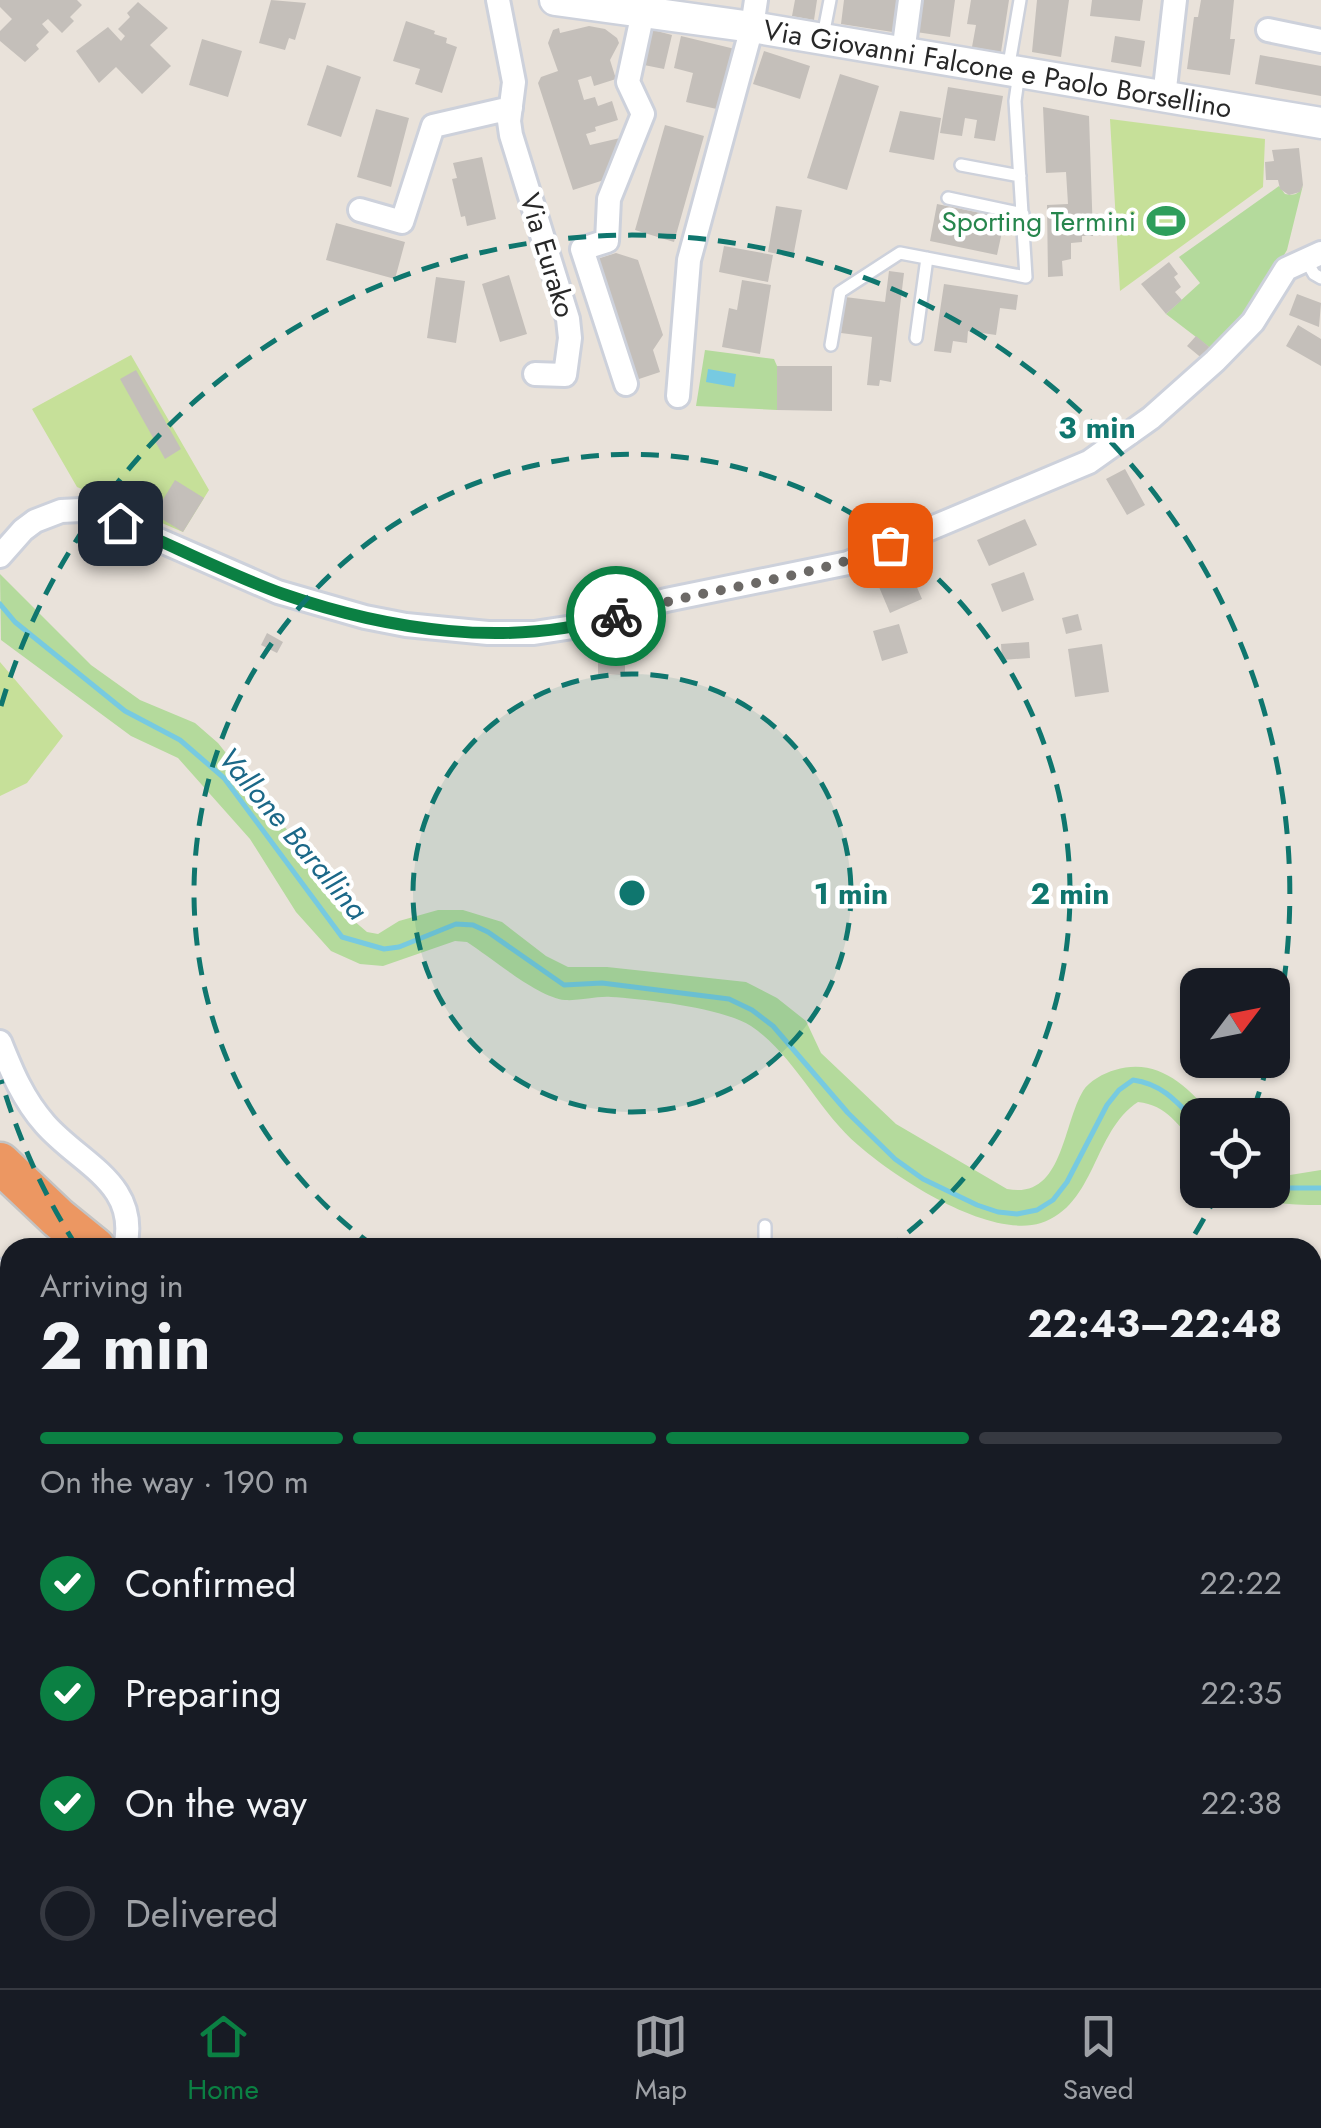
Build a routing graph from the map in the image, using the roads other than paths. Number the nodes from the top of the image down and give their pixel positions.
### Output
1 (498, 0) edge
2 (830, 0) edge
3 (910, 0) edge
4 (1020, 0) edge
5 (1175, 0) edge
6 (567, 1) edge
7 (629, 7) edge
8 (754, 14) edge
9 (1268, 30) dead end
10 (823, 40) junction
11 (1321, 41) edge
12 (903, 53) junction
13 (1014, 72) junction
14 (1164, 97) junction
15 (511, 108) junction
16 (1321, 122) edge
17 (961, 165) dead end
18 (1020, 176) junction
19 (948, 198) dead end
20 (360, 210) dead end
21 (1022, 214) junction
22 (927, 258) junction
23 (1316, 263) edge
24 (916, 338) dead end
25 (832, 346) dead end
26 (535, 374) dead end
27 (626, 384) dead end
28 (678, 396) dead end
29 (5, 549) edge
30 (0, 1042) edge
31 (0, 1148) edge
32 (0, 1163) edge
33 (0, 1201) edge
34 (765, 1226) dead end
35 (72, 1238) edge
36 (125, 1238) edge
37 (765, 1238) edge

1 - 15 street, Via Eurako
2 - 10 lane
3 - 12 street
4 - 13 lane
5 - 14 street
6 - 7 main road, Via Giovanni Falcone e Paolo Borsellino
7 - 8 main road, Via Giovanni Falcone e Paolo Borsellino
7 - 27 street
8 - 10 main road, Via Giovanni Falcone e Paolo Borsellino
8 - 28 street
9 - 11 street
10 - 12 main road, Via Giovanni Falcone e Paolo Borsellino
12 - 13 main road, Via Giovanni Falcone e Paolo Borsellino
13 - 14 main road, Via Giovanni Falcone e Paolo Borsellino
13 - 18 lane
14 - 16 main road, Via Giovanni Falcone e Paolo Borsellino
15 - 20 street
15 - 26 street, Via Eurako
17 - 18 lane
18 - 21 lane
19 - 21 lane
21 - 22 lane
22 - 24 lane
22 - 25 lane
23 - 29 street
30 - 36 street
31 - 35 highway
32 - 35 highway
33 - 35 highway
34 - 37 lane

